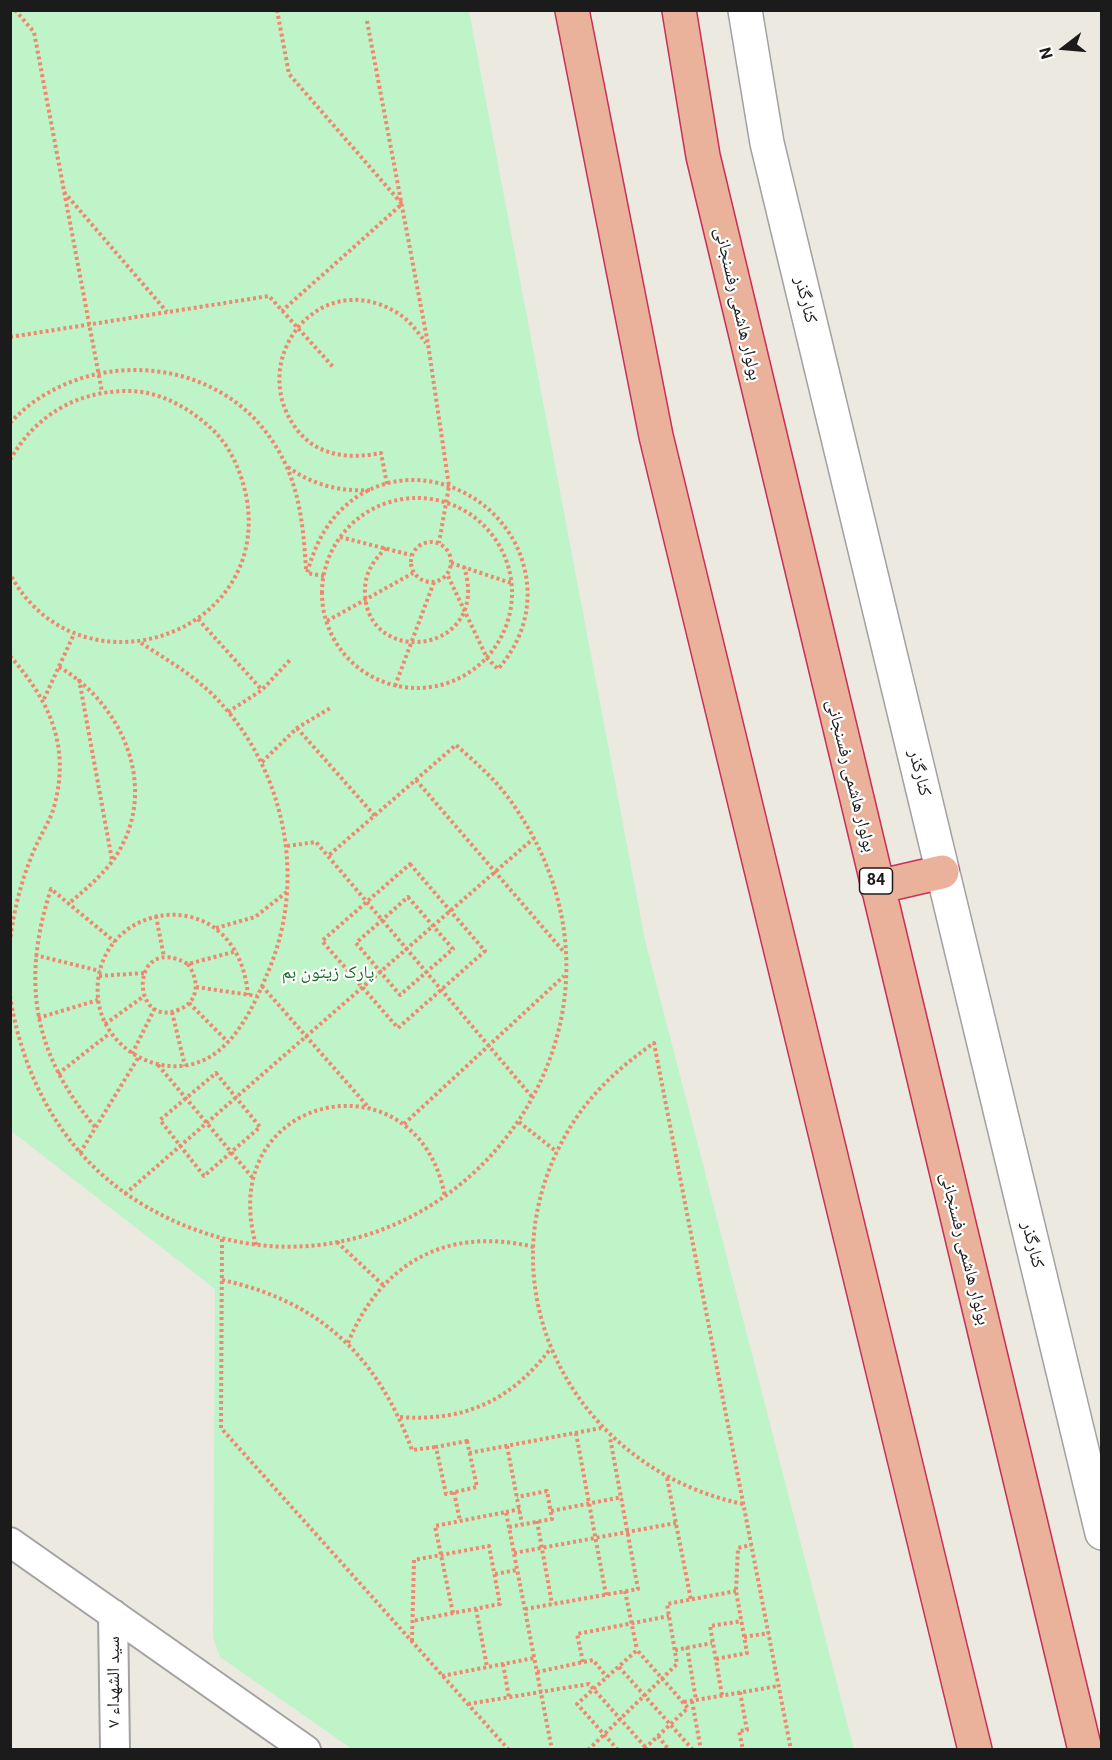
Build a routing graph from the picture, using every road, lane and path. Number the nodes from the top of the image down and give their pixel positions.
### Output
1 (15, 10) edge
2 (278, 10) edge
3 (572, 10) edge
4 (679, 10) edge
5 (745, 10) edge
6 (368, 21) dead end
7 (64, 192) junction
8 (402, 204) junction
9 (282, 311) junction
10 (168, 312) junction
11 (89, 325) junction
12 (297, 328) junction
13 (10, 337) edge
14 (428, 344) junction
15 (334, 368) dead end
16 (98, 373) junction
17 (102, 392) junction
18 (10, 423) edge
19 (10, 460) edge
20 (287, 467) junction
21 (387, 484) junction
22 (449, 486) junction
23 (374, 490) junction
24 (446, 502) junction
25 (340, 537) junction
26 (439, 543) junction
27 (386, 548) junction
28 (411, 555) junction
29 (451, 563) junction
30 (464, 567) junction
31 (307, 573) junction
32 (413, 573) junction
33 (10, 574) edge
34 (447, 574) junction
35 (324, 576) junction
36 (434, 582) junction
37 (512, 583) junction
38 (365, 600) junction
39 (465, 612) junction
40 (198, 619) junction
41 (327, 621) junction
42 (74, 634) junction
43 (141, 643) junction
44 (411, 643) junction
45 (10, 656) edge
46 (487, 658) junction
47 (290, 660) dead end
48 (59, 667) junction
49 (79, 679) junction
50 (395, 686) junction
51 (262, 690) junction
52 (44, 699) junction
53 (332, 707) dead end
54 (228, 711) junction
55 (297, 728) junction
56 (262, 762) junction
57 (416, 780) junction
58 (375, 816) junction
59 (534, 838) junction
60 (287, 846) junction
61 (328, 856) junction
62 (112, 861) junction
63 (495, 872) junction
64 (942, 872) junction
65 (877, 887) junction
66 (288, 891) junction
67 (366, 902) junction
68 (68, 904) junction
69 (450, 911) junction
70 (156, 916) junction
71 (382, 920) junction
72 (433, 926) junction
73 (215, 928) junction
74 (10, 941) edge
75 (115, 942) junction
76 (406, 949) junction
77 (237, 951) junction
78 (564, 953) junction
79 (35, 955) junction
80 (164, 957) junction
81 (188, 964) junction
82 (380, 972) junction
83 (425, 972) junction
84 (99, 973) junction
85 (144, 973) junction
86 (566, 975) junction
87 (262, 986) junction
88 (196, 987) junction
89 (362, 987) junction
90 (441, 990) junction
91 (248, 995) junction
92 (10, 996) edge
93 (144, 996) junction
94 (257, 996) junction
95 (98, 1000) junction
96 (189, 1003) junction
97 (155, 1008) junction
98 (172, 1012) junction
99 (38, 1018) junction
100 (105, 1024) junction
101 (110, 1033) junction
102 (306, 1036) junction
103 (228, 1042) junction
104 (488, 1046) junction
105 (132, 1054) junction
106 (138, 1058) junction
107 (158, 1065) junction
108 (184, 1065) junction
109 (58, 1074) junction
110 (236, 1097) junction
111 (186, 1098) junction
112 (532, 1098) junction
113 (370, 1108) junction
114 (519, 1122) junction
115 (206, 1123) junction
116 (404, 1124) junction
117 (95, 1128) junction
118 (180, 1146) junction
119 (231, 1152) junction
120 (557, 1152) junction
121 (80, 1153) junction
122 (252, 1177) junction
123 (125, 1194) junction
124 (445, 1197) junction
125 (222, 1239) junction
126 (337, 1242) junction
127 (256, 1245) junction
128 (534, 1247) junction
129 (222, 1281) junction
130 (382, 1285) junction
131 (348, 1343) junction
132 (551, 1348) junction
133 (400, 1417) junction
134 (601, 1428) junction
135 (576, 1433) junction
136 (610, 1436) junction
137 (507, 1446) junction
138 (436, 1447) junction
139 (470, 1453) junction
140 (667, 1478) junction
141 (454, 1492) junction
142 (517, 1497) junction
143 (622, 1497) junction
144 (589, 1503) junction
145 (743, 1504) junction
146 (519, 1509) junction
147 (550, 1511) junction
148 (506, 1512) junction
149 (460, 1521) junction
150 (537, 1521) junction
151 (676, 1523) junction
152 (522, 1524) junction
153 (509, 1527) junction
154 (628, 1532) junction
155 (1101, 1533) edge
156 (596, 1538) junction
157 (10, 1542) edge
158 (751, 1545) junction
159 (542, 1548) junction
160 (514, 1553) junction
161 (442, 1555) junction
162 (517, 1570) junction
163 (495, 1574) junction
164 (736, 1591) junction
165 (625, 1592) junction
166 (606, 1595) junction
167 (691, 1599) junction
168 (552, 1604) junction
169 (476, 1609) junction
170 (525, 1609) junction
171 (453, 1613) junction
172 (113, 1614) junction
173 (669, 1616) junction
174 (412, 1621) junction
175 (742, 1621) junction
176 (632, 1623) junction
177 (769, 1633) junction
178 (744, 1637) junction
179 (412, 1641) junction
180 (713, 1643) junction
181 (687, 1647) junction
182 (637, 1650) junction
183 (675, 1650) junction
184 (534, 1658) junction
185 (716, 1659) junction
186 (583, 1662) junction
187 (503, 1664) junction
188 (487, 1667) junction
189 (619, 1667) junction
190 (537, 1672) junction
191 (442, 1676) junction
192 (608, 1677) junction
193 (662, 1678) junction
194 (778, 1686) junction
195 (594, 1689) junction
196 (541, 1692) junction
197 (740, 1692) junction
198 (644, 1695) junction
199 (722, 1695) junction
200 (509, 1697) junction
201 (694, 1700) junction
202 (683, 1702) junction
203 (468, 1704) junction
204 (620, 1718) junction
205 (670, 1724) junction
206 (603, 1733) junction
207 (658, 1736) junction
208 (646, 1748) edge
209 (115, 1749) edge
210 (306, 1749) edge
211 (509, 1749) edge
212 (552, 1749) edge
213 (588, 1749) edge
214 (618, 1749) edge
215 (669, 1749) edge
216 (693, 1749) edge
217 (701, 1749) edge
218 (743, 1749) edge
219 (791, 1749) edge
220 (975, 1749) edge
221 (1084, 1749) edge

1 - 7 path
2 - 8 path
3 - 220 highway
4 - 65 highway, بولوار هاشمی رفسنجانی / 84
5 - 64 street, کنارگذر
6 - 8 path
7 - 10 path
7 - 11 path
8 - 9 path
8 - 14 path
9 - 10 path
9 - 12 path
10 - 11 path
11 - 13 path
11 - 16 path
12 - 14 path
12 - 15 path
12 - 21 path
14 - 22 path
16 - 17 path
16 - 18 path
16 - 20 path
17 - 19 path
17 - 40 path
20 - 23 path
20 - 31 path
21 - 22 path
21 - 23 path
22 - 24 path
22 - 46 path
23 - 31 path
24 - 25 path
24 - 26 path
24 - 37 path
25 - 27 path
25 - 35 path
26 - 28 path
26 - 29 path
27 - 28 path
27 - 38 path
28 - 32 path
29 - 30 path
29 - 34 path
30 - 37 path
30 - 39 path
31 - 35 path
32 - 36 path
32 - 38 path
33 - 42 path
34 - 36 path
34 - 39 path
35 - 41 path
36 - 44 path
37 - 46 path
38 - 41 path
38 - 44 path
39 - 44 path
39 - 46 path
40 - 43 path
40 - 51 path
41 - 50 path
42 - 43 path
42 - 48 path
43 - 54 path
44 - 50 path
45 - 52 path
46 - 50 path
47 - 51 path
48 - 49 path
48 - 52 path
49 - 62 path
49 - 62 path
51 - 54 path
52 - 74 path
53 - 55 path
54 - 56 path
55 - 56 path
55 - 58 path
56 - 60 path
57 - 58 path
57 - 59 path
57 - 63 path
58 - 61 path
59 - 63 path
59 - 78 path
60 - 61 path
60 - 66 path
61 - 67 path
62 - 68 path
63 - 69 path
63 - 78 path
64 - 65 highway
64 - 155 street, کنارگذر
65 - 221 highway, بولوار هاشمی رفسنجانی / 84
66 - 73 path
66 - 87 path
67 - 69 path
67 - 71 path
67 - 89 path
68 - 75 path
68 - 79 path
69 - 72 path
69 - 90 path
70 - 73 path
70 - 75 path
70 - 80 path
71 - 72 path
71 - 76 path
71 - 82 path
72 - 76 path
72 - 83 path
73 - 77 path
75 - 84 path
76 - 82 path
76 - 83 path
77 - 81 path
77 - 91 path
78 - 86 path
79 - 84 path
79 - 99 path
80 - 81 path
80 - 85 path
81 - 88 path
82 - 83 path
82 - 89 path
83 - 90 path
84 - 85 path
84 - 95 path
85 - 93 path
86 - 104 path
86 - 112 path
87 - 94 path
87 - 102 path
88 - 91 path
88 - 96 path
89 - 90 path
89 - 102 path
90 - 104 path
91 - 94 path
92 - 121 path
93 - 97 path
93 - 100 path
94 - 103 path
95 - 99 path
95 - 100 path
96 - 98 path
96 - 103 path
97 - 98 path
97 - 105 path
98 - 108 path
99 - 109 path
100 - 101 path
101 - 105 path
101 - 109 path
102 - 110 path
102 - 113 path
103 - 108 path
104 - 112 path
104 - 116 path
105 - 106 path
106 - 107 path
106 - 117 path
107 - 108 path
107 - 111 path
109 - 117 path
110 - 111 path
110 - 115 path
110 - 119 path
111 - 115 path
111 - 118 path
112 - 114 path
113 - 116 path
113 - 122 path
114 - 120 path
114 - 124 path
115 - 118 path
115 - 119 path
116 - 124 path
117 - 121 path
118 - 119 path
118 - 123 path
119 - 122 path
120 - 128 path
120 - 145 path
121 - 123 path
122 - 127 path
123 - 125 path
124 - 126 path
125 - 127 path
125 - 129 path
126 - 127 path
126 - 130 path
128 - 130 path
128 - 132 path
129 - 131 path
129 - 179 path
130 - 131 path
131 - 133 path
132 - 133 path
132 - 134 path
133 - 138 path
134 - 135 path
134 - 136 path
135 - 137 path
135 - 144 path
136 - 140 path
136 - 143 path
137 - 139 path
137 - 142 path
138 - 139 path
138 - 141 path
139 - 141 path
140 - 145 path
140 - 151 path
141 - 149 path
142 - 146 path
142 - 147 path
143 - 144 path
143 - 154 path
144 - 147 path
144 - 156 path
145 - 158 path
146 - 148 path
146 - 152 path
147 - 150 path
148 - 149 path
148 - 153 path
149 - 161 path
150 - 152 path
150 - 159 path
151 - 154 path
151 - 167 path
152 - 153 path
153 - 160 path
154 - 156 path
154 - 165 path
156 - 159 path
156 - 166 path
157 - 172 street
158 - 164 path
158 - 177 path
159 - 160 path
159 - 168 path
160 - 162 path
161 - 163 path
161 - 171 path
161 - 174 path
162 - 163 path
162 - 170 path
163 - 169 path
164 - 167 path
164 - 175 path
165 - 166 path
165 - 176 path
166 - 168 path
167 - 173 path
168 - 170 path
169 - 171 path
169 - 188 path
170 - 184 path
171 - 174 path
172 - 209 street, سید الشهداء ۷
172 - 210 street
173 - 176 path
173 - 183 path
174 - 179 path
175 - 178 path
175 - 180 path
176 - 182 path
176 - 186 path
177 - 178 path
177 - 194 path
178 - 185 path
179 - 191 path
180 - 181 path
180 - 185 path
181 - 183 path
181 - 201 path
182 - 189 path
182 - 193 path
183 - 193 path
184 - 187 path
184 - 190 path
185 - 199 path
186 - 190 path
186 - 192 path
187 - 188 path
187 - 200 path
188 - 191 path
189 - 192 path
189 - 198 path
190 - 196 path
191 - 203 path
192 - 195 path
193 - 198 path
193 - 202 path
194 - 197 path
194 - 219 path
195 - 196 path
195 - 204 path
195 - 206 path
196 - 200 path
196 - 212 path
197 - 199 path
197 - 218 path
198 - 204 path
198 - 205 path
199 - 201 path
200 - 203 path
201 - 202 path
201 - 217 path
202 - 205 path
203 - 211 path
204 - 206 path
204 - 208 path
205 - 207 path
205 - 216 path
206 - 213 path
206 - 214 path
207 - 208 path
207 - 215 path

